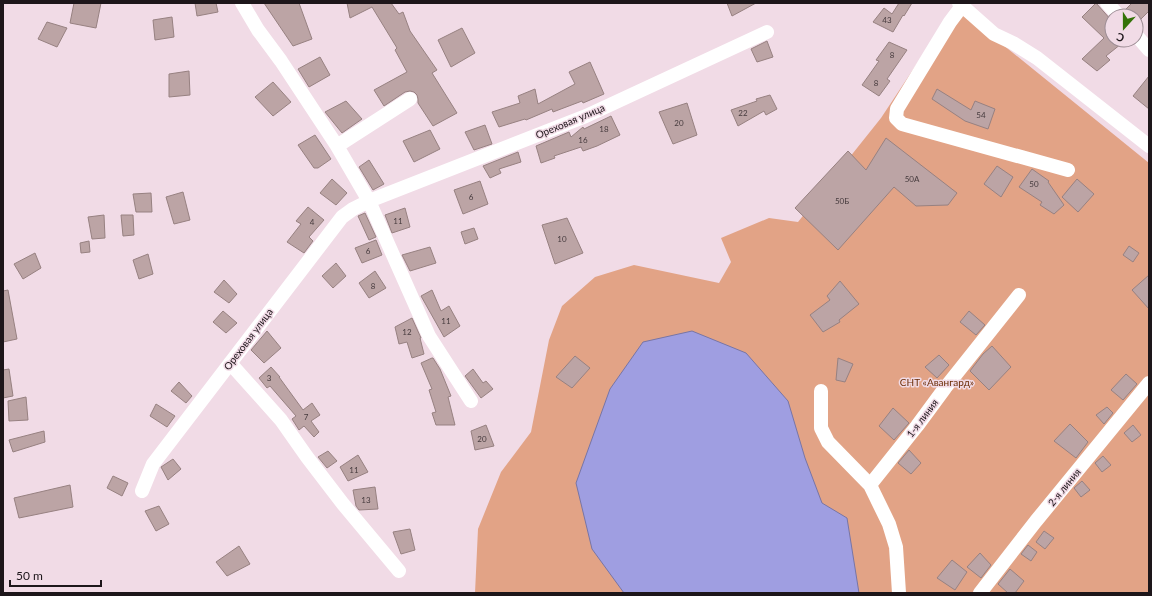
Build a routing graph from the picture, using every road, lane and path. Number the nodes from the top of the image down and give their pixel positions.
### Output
1 (242, 3) edge
2 (961, 5) edge
3 (768, 32) dead end
4 (410, 99) dead end
5 (338, 146) junction
6 (1149, 146) edge
7 (1068, 170) dead end
8 (369, 201) junction
9 (1019, 295) dead end
10 (230, 363) junction
11 (1149, 383) edge
12 (821, 391) dead end
13 (471, 401) dead end
14 (870, 485) junction
15 (142, 491) dead end
16 (399, 571) dead end
17 (899, 593) edge
18 (980, 593) edge

1 - 5 street
2 - 6 street
2 - 7 street
3 - 8 street, Ореховая улица
4 - 5 street
5 - 8 street
8 - 10 street, Ореховая улица
8 - 13 street
9 - 14 street, 1-я линия
10 - 15 street, Ореховая улица
10 - 16 street
11 - 18 street, 2-я линия
12 - 14 street
14 - 17 street

